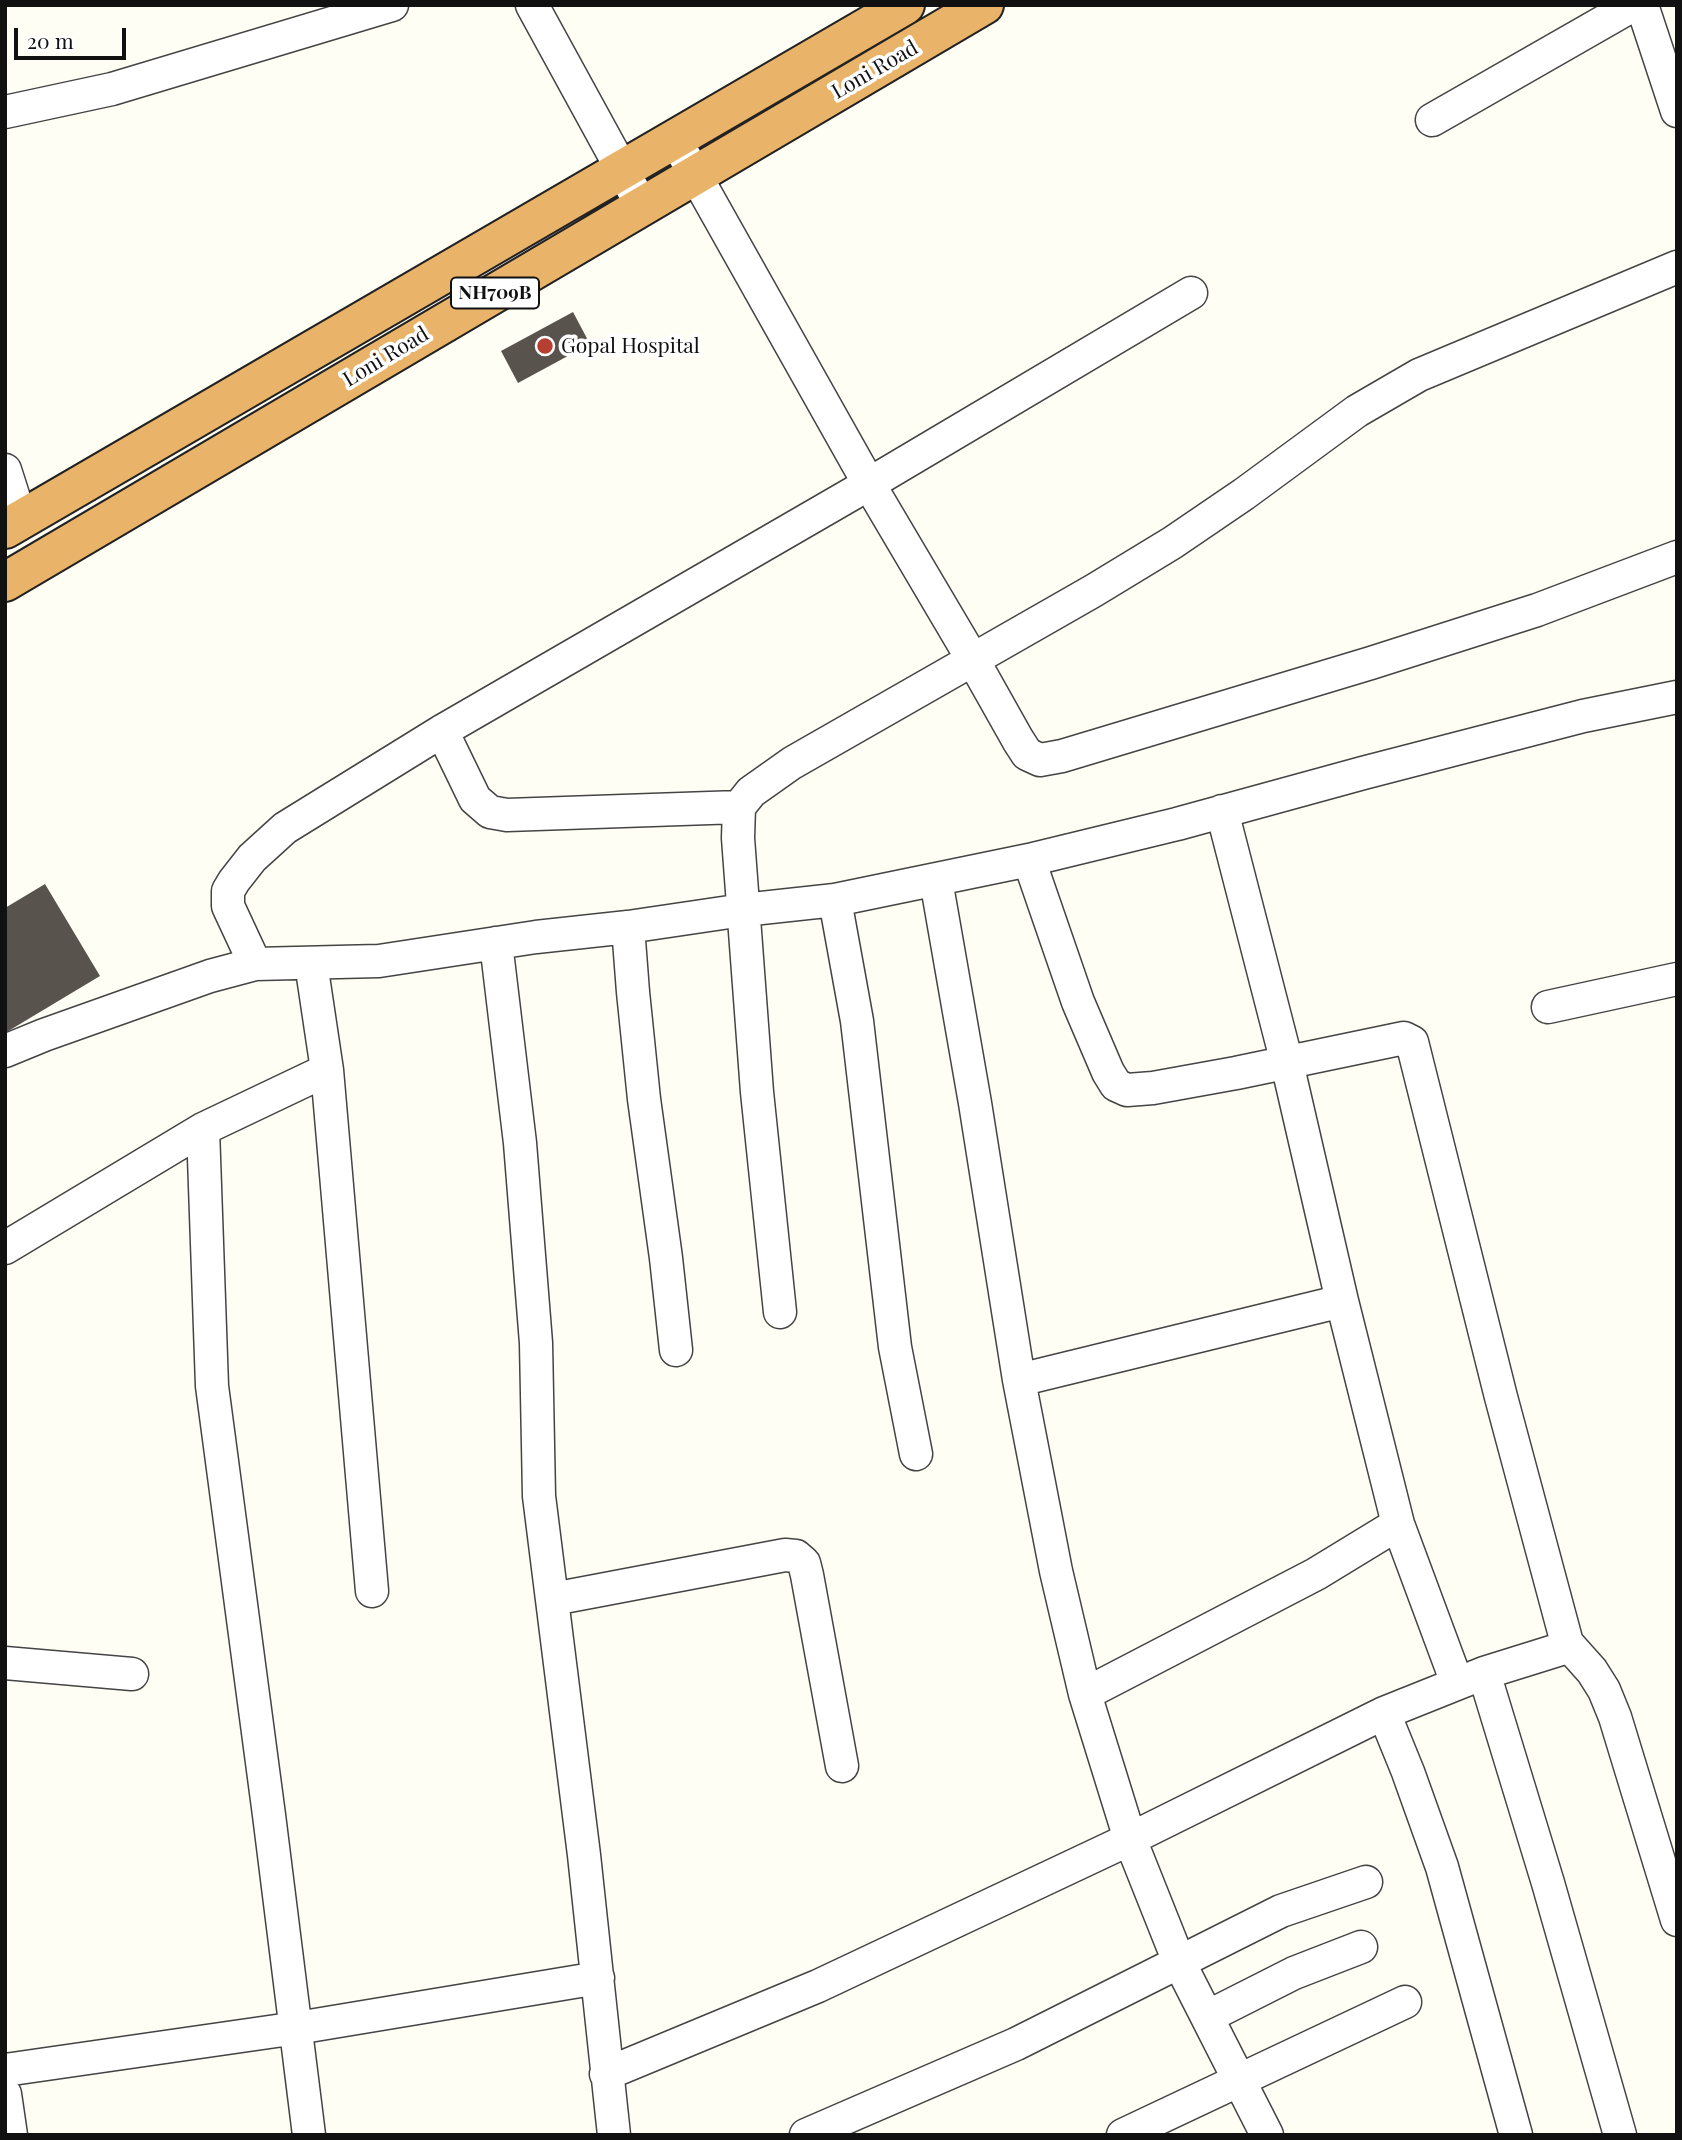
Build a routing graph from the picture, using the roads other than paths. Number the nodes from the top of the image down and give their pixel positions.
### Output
1 (392, 5) edge
2 (532, 5) edge
3 (905, 5) edge
4 (984, 5) edge
5 (1633, 5) edge
6 (1642, 5) edge
7 (1677, 111) edge
8 (5, 112) edge
9 (1432, 120) dead end
10 (675, 139) junction
11 (623, 170) junction
12 (695, 175) junction
13 (642, 206) junction
14 (1677, 267) edge
15 (1191, 293) dead end
16 (5, 470) edge
17 (869, 484) junction
18 (13, 525) edge
19 (1677, 557) edge
20 (5, 582) edge
21 (973, 660) junction
22 (1677, 697) edge
23 (442, 731) junction
24 (739, 807) junction
25 (1222, 811) junction
26 (1029, 860) junction
27 (936, 880) junction
28 (835, 900) junction
29 (743, 910) junction
30 (628, 927) junction
31 (496, 943) junction
32 (311, 963) junction
33 (256, 964) junction
34 (1677, 979) edge
35 (1548, 1007) dead end
36 (5, 1051) edge
37 (1287, 1063) junction
38 (327, 1070) junction
39 (203, 1129) junction
40 (5, 1248) edge
41 (1342, 1301) junction
42 (780, 1312) dead end
43 (676, 1350) dead end
44 (1019, 1380) junction
45 (916, 1454) dead end
46 (1398, 1524) junction
47 (372, 1591) dead end
48 (553, 1599) junction
49 (1567, 1643) junction
50 (5, 1663) edge
51 (132, 1674) dead end
52 (1470, 1678) junction
53 (1085, 1694) junction
54 (1384, 1713) junction
55 (842, 1766) dead end
56 (1130, 1839) junction
57 (1366, 1882) dead end
58 (1677, 1920) edge
59 (1361, 1947) dead end
60 (1179, 1962) junction
61 (598, 1978) junction
62 (1405, 2002) dead end
63 (1207, 2017) junction
64 (297, 2028) junction
65 (5, 2070) edge
66 (606, 2074) junction
67 (1240, 2079) junction
68 (5, 2094) edge
69 (11, 2135) edge
70 (309, 2135) edge
71 (614, 2135) edge
72 (806, 2135) edge
73 (1123, 2135) edge
74 (1267, 2135) edge
75 (1516, 2135) edge
76 (1620, 2135) edge

1 - 8 street
2 - 11 street
3 - 10 highway, Loni Road / NH709B
4 - 12 highway, Loni Road / NH709B
5 - 9 street
6 - 7 street
10 - 11 highway, Loni Road / NH709B
10 - 12 street
11 - 13 street
11 - 18 highway, Loni Road / NH709B
12 - 13 highway, Loni Road / NH709B
12 - 17 street
13 - 20 highway, Loni Road / NH709B
14 - 21 street
15 - 17 street
16 - 18 street
17 - 21 street
17 - 23 street
19 - 21 street
21 - 24 street
22 - 25 street
23 - 24 street
23 - 33 street
24 - 29 street
25 - 26 street
25 - 37 street
26 - 27 street
26 - 37 street
27 - 28 street
27 - 44 street
28 - 29 street
28 - 45 street
29 - 30 street
29 - 42 street
30 - 31 street
30 - 43 street
31 - 32 street
31 - 48 street
32 - 33 street
32 - 38 street
33 - 36 street
34 - 35 street
37 - 41 street
37 - 49 street
38 - 39 street
38 - 47 street
39 - 40 street
39 - 64 street
41 - 44 street
41 - 46 street
44 - 53 street
46 - 52 street
46 - 53 street
48 - 55 street
48 - 61 street
49 - 52 street
49 - 58 street
50 - 51 street
52 - 54 street
52 - 76 street
53 - 56 street
54 - 56 street
54 - 75 street
56 - 60 street
56 - 66 street
57 - 60 street
59 - 63 street
60 - 63 street
60 - 72 street
61 - 64 street
61 - 66 street
62 - 67 street
63 - 67 street
64 - 65 street
64 - 70 street
66 - 71 street
67 - 73 street
67 - 74 street
68 - 69 street

